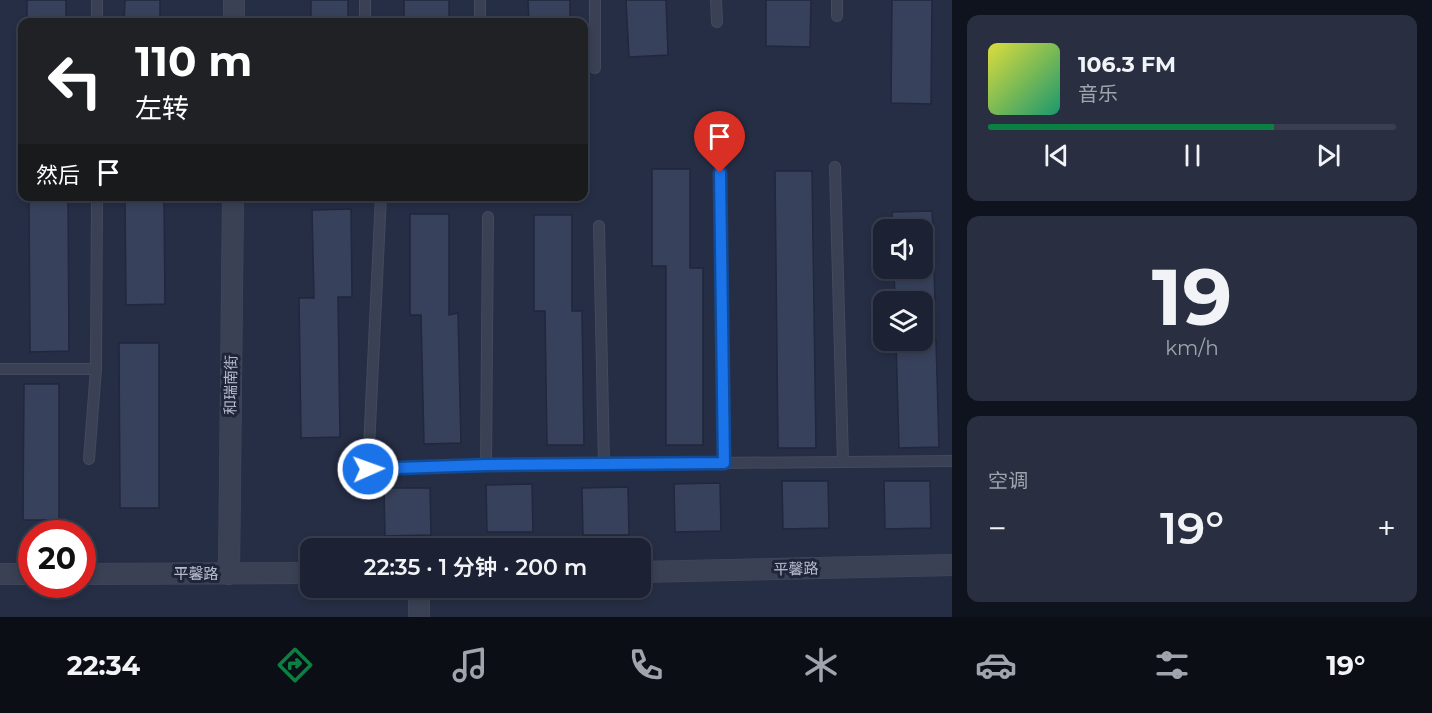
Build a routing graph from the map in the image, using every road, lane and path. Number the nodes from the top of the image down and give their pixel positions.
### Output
1 (97, 0) edge
2 (234, 0) edge
3 (364, 0) edge
4 (480, 0) edge
5 (595, 0) edge
6 (716, 0) edge
7 (837, 0) edge
8 (837, 16) dead end
9 (97, 18) edge
10 (234, 18) edge
11 (364, 18) edge
12 (480, 18) edge
13 (717, 22) dead end
14 (595, 68) dead end
15 (835, 166) dead end
16 (720, 173) dead end
17 (97, 201) edge
18 (233, 201) edge
19 (381, 201) edge
20 (488, 217) dead end
21 (599, 226) dead end
22 (0, 369) edge
23 (96, 369) junction
24 (89, 459) dead end
25 (952, 461) edge
26 (843, 462) junction
27 (724, 463) junction
28 (604, 464) junction
29 (486, 465) junction
30 (952, 565) edge
31 (651, 572) edge
32 (300, 573) edge
33 (0, 574) edge
34 (18, 574) edge
35 (96, 574) edge
36 (229, 574) junction
37 (419, 598) edge
38 (419, 617) edge

1 - 9 lane
2 - 10 street
3 - 11 lane
4 - 12 lane
5 - 14 lane
6 - 13 lane
7 - 8 lane
15 - 26 lane
16 - 27 lane
17 - 23 lane
18 - 36 street, 和瑞南街
19 - 29 lane
20 - 29 lane
21 - 28 lane
22 - 23 lane
23 - 24 lane
25 - 26 lane
26 - 27 lane
27 - 28 lane
28 - 29 lane
30 - 31 street, 平馨路
32 - 36 street, 平馨路
33 - 34 street
35 - 36 street, 平馨路
37 - 38 street

